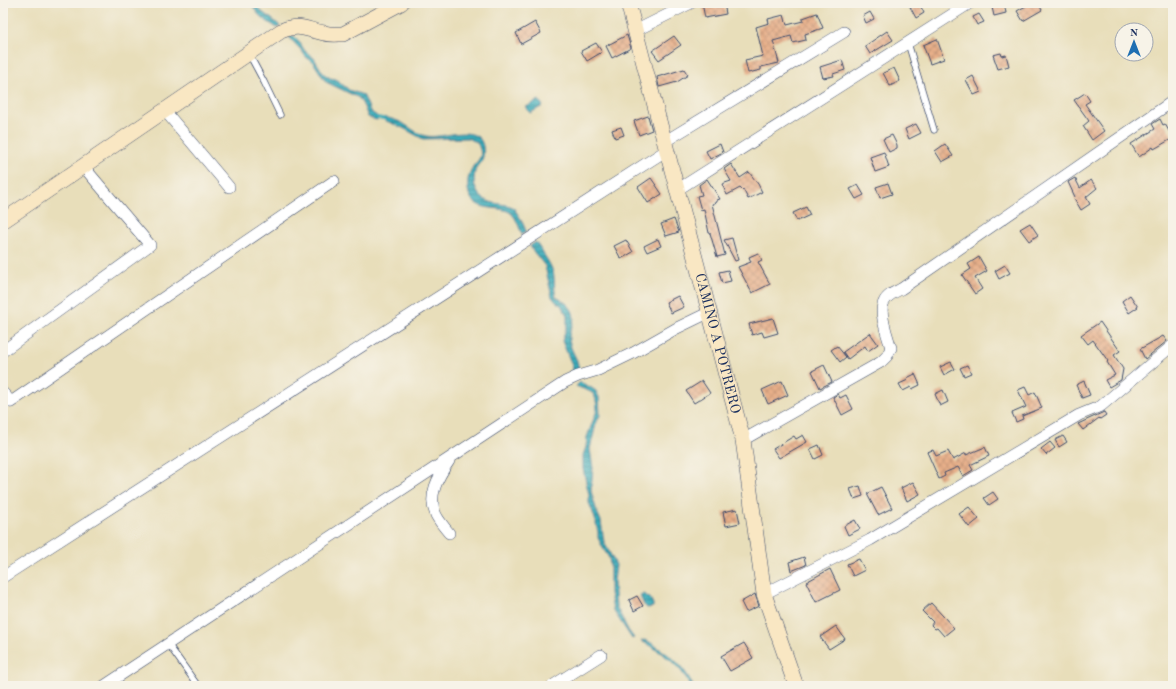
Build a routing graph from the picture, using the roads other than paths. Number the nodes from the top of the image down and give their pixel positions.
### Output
1 (401, 3) edge
2 (628, 3) edge
3 (691, 3) edge
4 (970, 3) edge
5 (635, 31) junction
6 (844, 32) dead end
7 (908, 43) junction
8 (248, 54) junction
9 (1173, 100) edge
10 (165, 110) junction
11 (280, 114) dead end
12 (934, 130) dead end
13 (666, 146) junction
14 (83, 166) junction
15 (334, 181) dead end
16 (229, 187) dead end
17 (677, 190) junction
18 (3, 221) edge
19 (710, 312) junction
20 (1173, 345) edge
21 (3, 351) edge
22 (3, 393) edge
23 (743, 440) junction
24 (451, 457) junction
25 (449, 533) dead end
26 (3, 577) edge
27 (764, 594) junction
28 (168, 644) junction
29 (600, 656) dead end
30 (104, 686) edge
31 (198, 686) edge
32 (552, 686) edge
33 (796, 686) edge

1 - 8 street
2 - 5 street, CAMINO A POTRERO
3 - 5 street
4 - 7 street
5 - 13 street, CAMINO A POTRERO
6 - 13 street
7 - 12 lane
7 - 17 street
8 - 10 street
8 - 11 lane
9 - 23 street
10 - 14 street
10 - 16 street
13 - 17 street, CAMINO A POTRERO
13 - 26 street
14 - 18 street
14 - 21 street
15 - 22 street
17 - 19 street, CAMINO A POTRERO
19 - 23 street, CAMINO A POTRERO
19 - 24 street
20 - 27 street
23 - 27 street, CAMINO A POTRERO
24 - 25 street
24 - 28 street
27 - 33 street, CAMINO A POTRERO
28 - 30 street
28 - 31 lane
29 - 32 street

